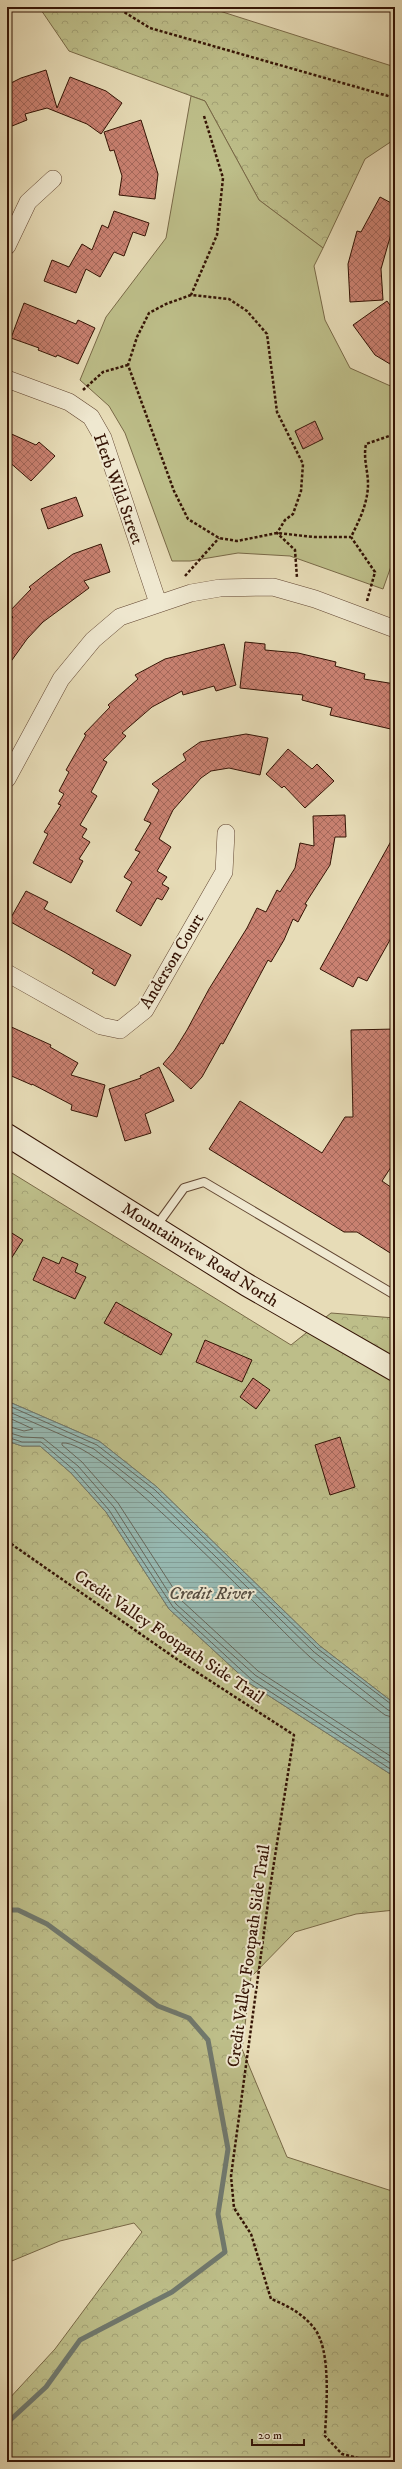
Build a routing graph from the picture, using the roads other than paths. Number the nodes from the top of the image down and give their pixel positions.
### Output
1 (53, 179) dead end
2 (7, 246) edge
3 (7, 379) edge
4 (158, 603) junction
5 (395, 629) edge
6 (14, 751) edge
7 (7, 778) edge
8 (226, 833) dead end
9 (7, 973) edge
10 (7, 1135) edge
11 (155, 1228) junction
12 (395, 1295) edge
13 (395, 1370) edge

1 - 2 street
3 - 4 street, Herb Wild Street
4 - 5 street
4 - 6 street
6 - 7 street
8 - 9 street, Anderson Court
10 - 11 main road, Mountainview Road North
11 - 12 lane
11 - 13 main road, Mountainview Road North

